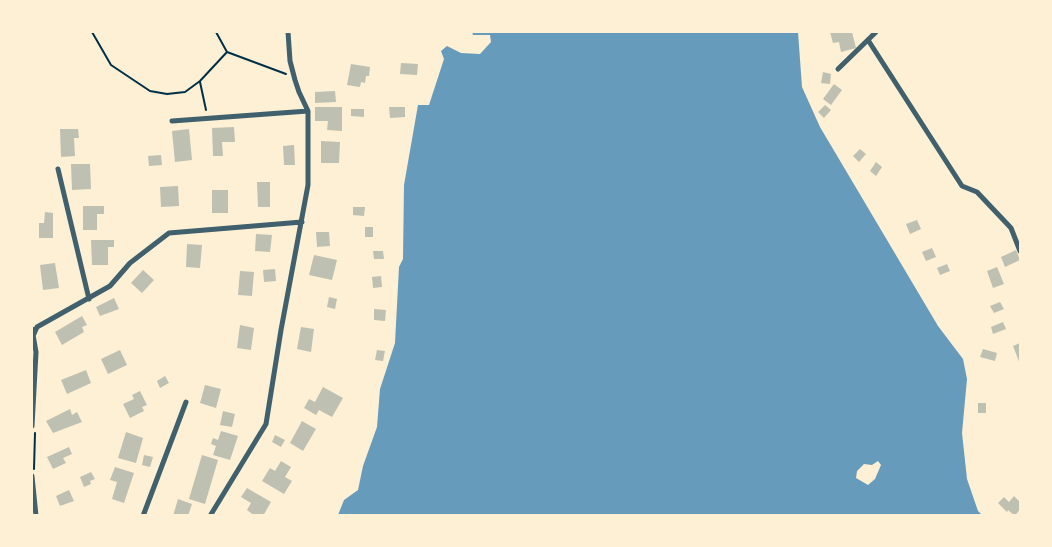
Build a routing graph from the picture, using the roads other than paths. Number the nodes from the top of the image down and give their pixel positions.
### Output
1 (288, 32) edge
2 (876, 32) edge
3 (868, 40) junction
4 (838, 69) dead end
5 (309, 110) junction
6 (172, 121) dead end
7 (58, 169) dead end
8 (302, 222) junction
9 (1020, 251) edge
10 (89, 299) junction
11 (32, 329) edge
12 (32, 335) edge
13 (186, 402) dead end
14 (32, 426) edge
15 (32, 477) edge
16 (36, 516) edge
17 (143, 516) edge
18 (210, 516) edge

1 - 5 street
2 - 3 street
3 - 4 street
3 - 9 street
5 - 6 street
5 - 8 street
7 - 10 street
8 - 10 street
8 - 18 street
10 - 12 street
11 - 12 street
12 - 14 street
13 - 17 street
15 - 16 street

